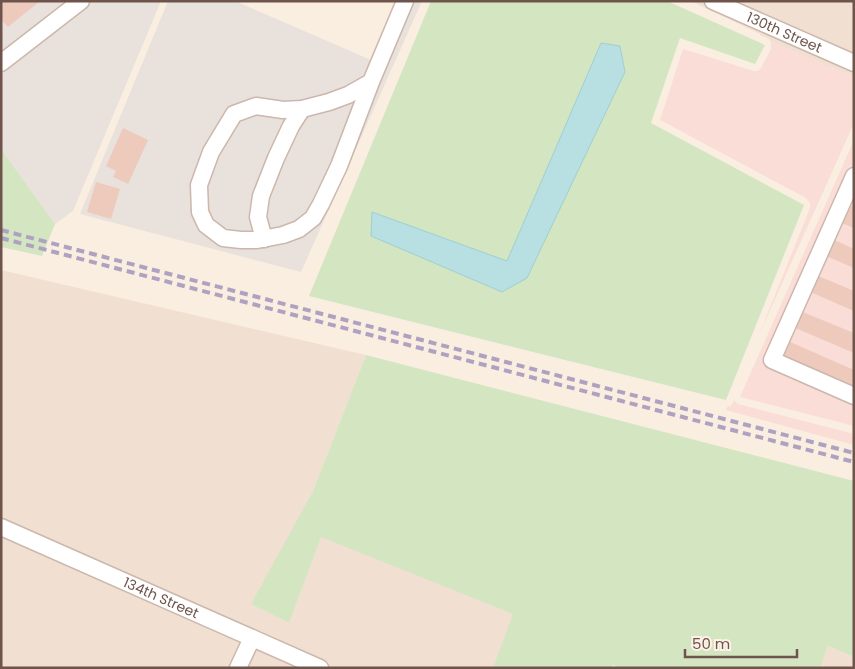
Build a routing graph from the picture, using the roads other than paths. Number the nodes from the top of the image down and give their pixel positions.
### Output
1 (80, 1) edge
2 (405, 1) edge
3 (713, 1) edge
4 (854, 63) edge
5 (1, 64) edge
6 (371, 82) junction
7 (302, 109) junction
8 (854, 176) edge
9 (264, 239) junction
10 (854, 396) edge
11 (1, 527) edge
12 (252, 638) junction
13 (238, 668) edge
14 (320, 668) edge

1 - 5 street
2 - 6 street
3 - 4 street, 130th Street
6 - 7 street
6 - 9 street
7 - 9 street
7 - 9 street
8 - 10 street
11 - 12 street, 134th Street
12 - 13 street
12 - 14 street, 134th Street

